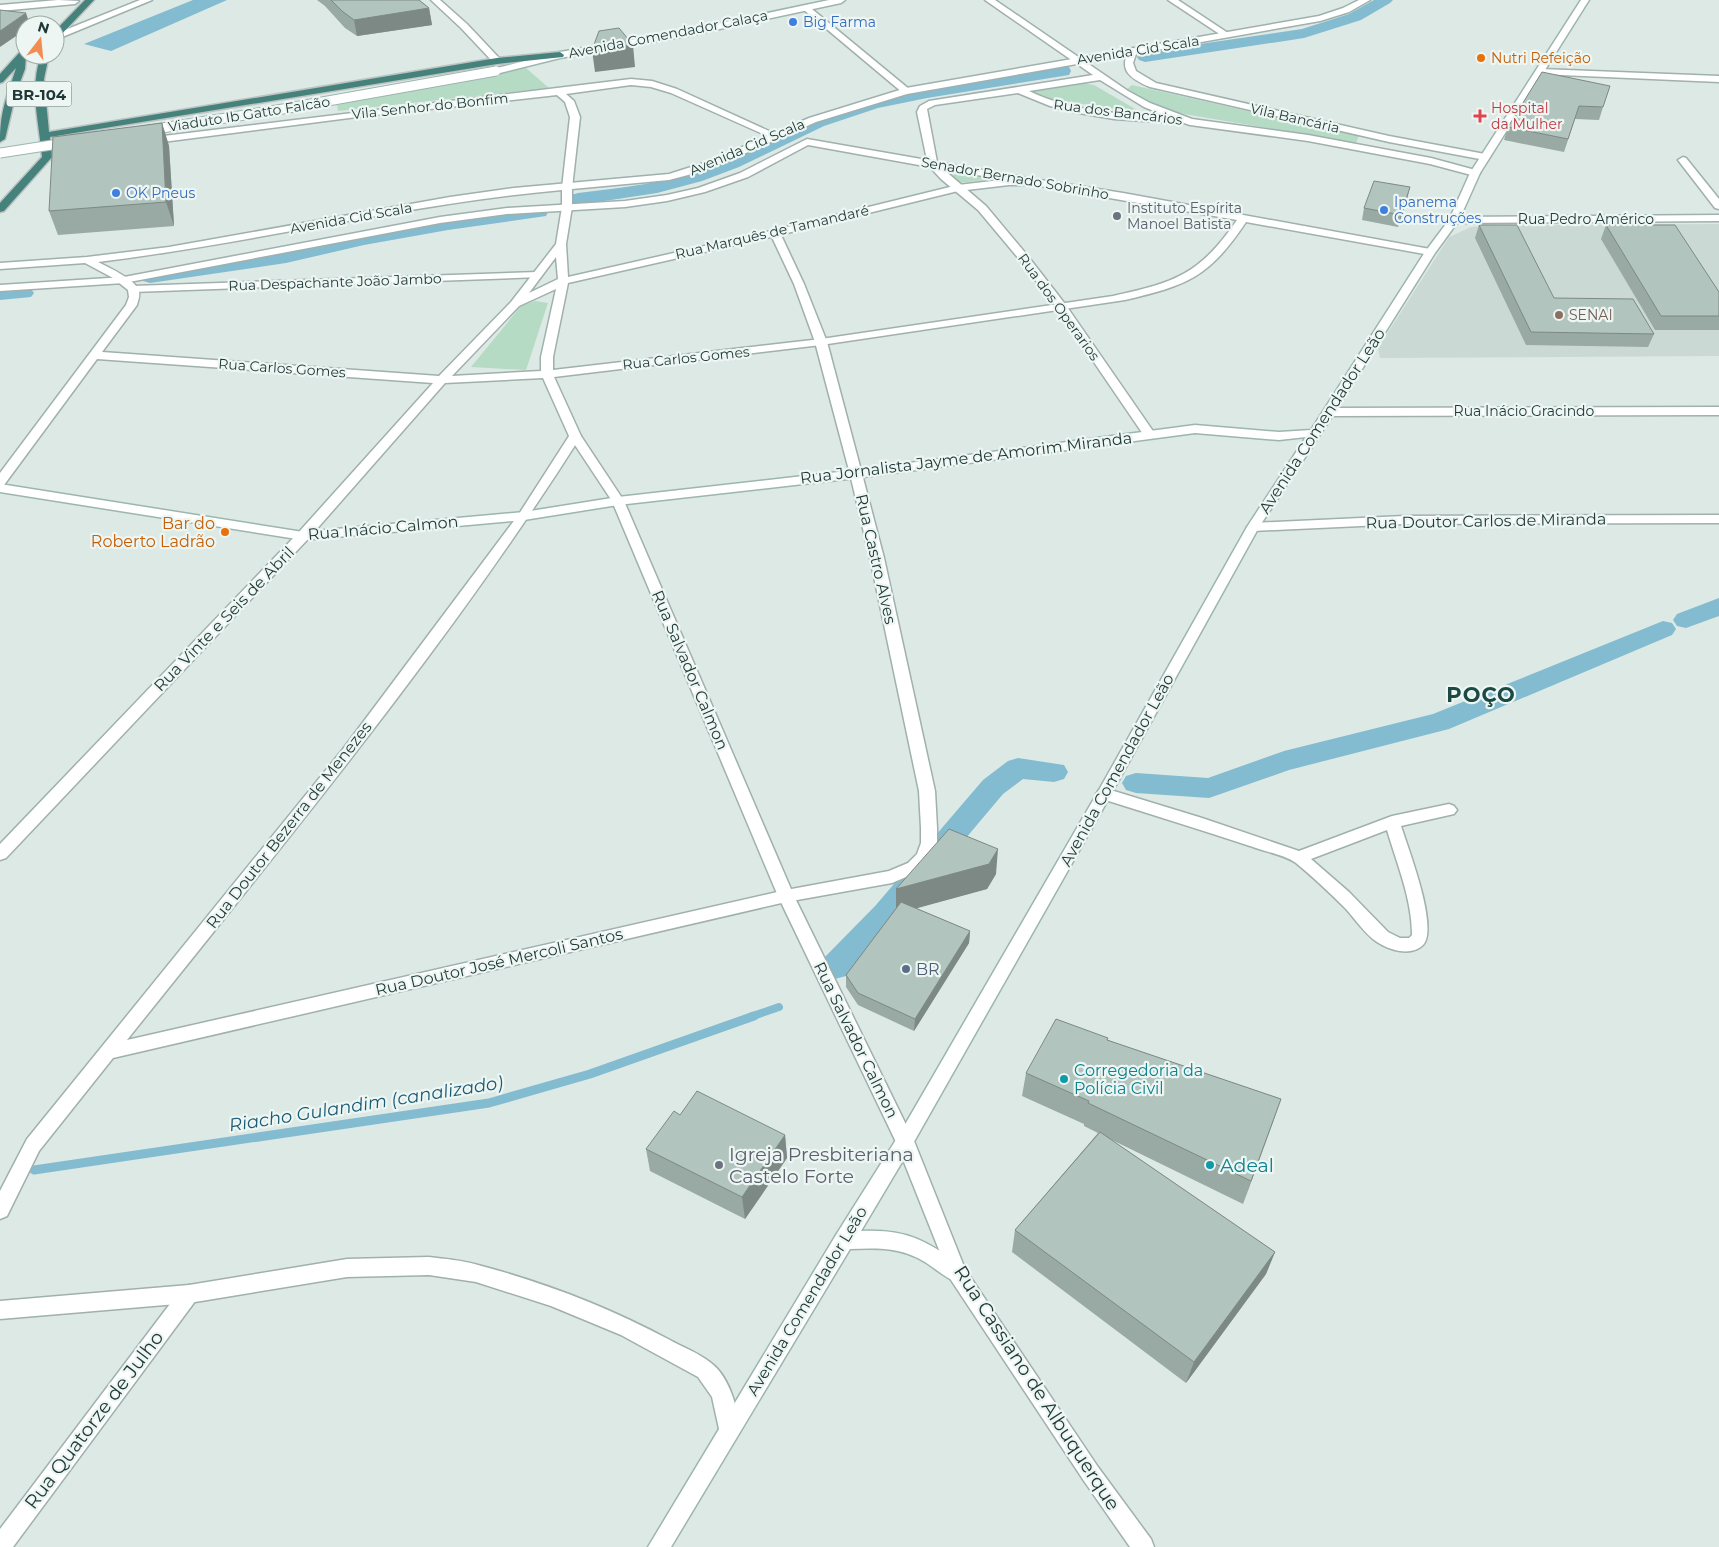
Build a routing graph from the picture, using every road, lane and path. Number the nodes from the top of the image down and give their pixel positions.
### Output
1 (90, 0) edge
2 (148, 0) edge
3 (435, 0) edge
4 (841, 0) edge
5 (989, 0) edge
6 (1172, 0) edge
7 (1366, 0) edge
8 (1585, 0) edge
9 (75, 1) edge
10 (0, 8) edge
11 (807, 8) junction
12 (65, 12) dead end
13 (65, 26) edge
14 (65, 32) edge
15 (1227, 35) junction
16 (1133, 51) junction
17 (560, 55) joint
18 (1077, 60) junction
19 (15, 64) edge
20 (21, 65) edge
21 (41, 65) edge
22 (496, 66) junction
23 (1541, 72) junction
24 (1101, 77) junction
25 (0, 80) edge
26 (1719, 80) edge
27 (1018, 89) junction
28 (906, 91) junction
29 (560, 92) junction
30 (162, 115) junction
31 (1190, 122) junction
32 (135, 132) edge
33 (45, 135) junction
34 (775, 136) junction
35 (169, 137) junction
36 (0, 139) edge
37 (1389, 139) junction
38 (77, 141) edge
39 (140, 142) edge
40 (807, 142) joint
41 (1382, 152) junction
42 (0, 153) edge
43 (1485, 157) junction
44 (1683, 160) dead end
45 (932, 163) junction
46 (1474, 174) junction
47 (1034, 182) junction
48 (567, 188) junction
49 (958, 188) junction
50 (566, 206) junction
51 (1719, 206) edge
52 (0, 209) edge
53 (1244, 217) junction
54 (1719, 218) edge
55 (1454, 220) junction
56 (775, 233) junction
57 (561, 244) junction
58 (1430, 252) junction
59 (86, 260) junction
60 (0, 266) edge
61 (537, 275) junction
62 (564, 281) junction
63 (129, 284) junction
64 (0, 288) edge
65 (515, 304) junction
66 (1061, 306) junction
67 (820, 342) junction
68 (95, 355) junction
69 (547, 374) junction
70 (442, 380) junction
71 (1719, 411) edge
72 (1329, 412) junction
73 (1315, 433) junction
74 (1149, 434) junction
75 (575, 436) junction
76 (856, 474) junction
77 (0, 482) edge
78 (0, 488) edge
79 (618, 501) junction
80 (524, 516) junction
81 (1719, 519) edge
82 (1253, 527) junction
83 (303, 536) junction
84 (1104, 794) junction
85 (1449, 810) dead end
86 (1392, 822) junction
87 (0, 854) edge
88 (1299, 857) junction
89 (892, 877) joint
90 (786, 896) junction
91 (108, 1052) junction
92 (905, 1141) junction
93 (0, 1210) edge
94 (843, 1241) junction
95 (958, 1274) junction
96 (189, 1294) junction
97 (0, 1310) edge
98 (728, 1431) junction
99 (0, 1547) edge
100 (659, 1547) edge
101 (1143, 1547) edge

1 - 13 highway
2 - 14 street
3 - 22 street
4 - 11 street, Avenida Comendador Calaça
5 - 18 street, Rua dos Bancários
6 - 15 street
7 - 15 street, Avenida Cid Scala
8 - 23 street, Avenida Comendador Leão
9 - 10 street
9 - 12 highway
11 - 17 street, Avenida Comendador Calaça
11 - 28 street
15 - 16 street, Avenida Cid Scala
16 - 18 street, Avenida Cid Scala
16 - 37 street, Vila Bancária
17 - 22 highway
18 - 24 street, Rua dos Bancários
18 - 28 street, Avenida Cid Scala
19 - 25 highway, BR-104
20 - 36 highway
21 - 33 highway, BR-104
22 - 30 highway
22 - 32 street, Viaduto Ib Gatto Falcão, bridge
23 - 26 street
23 - 43 street, Avenida Comendador Leão
24 - 27 street, Avenida Cid Scala
24 - 31 street, Rua dos Bancários
27 - 31 street, Rua dos Bancários
27 - 45 street, Avenida Cid Scala
28 - 34 street, Avenida Cid Scala
29 - 34 street, Vila Senhor do Bonfim
29 - 35 street, Vila Senhor do Bonfim
29 - 48 street, Rua Salvador Calmon
30 - 33 highway
30 - 35 street
31 - 41 street, Rua dos Bancários
33 - 52 highway, BR-104
34 - 48 street, Avenida Cid Scala
35 - 39 street, Vila Senhor do Bonfim
37 - 41 street
37 - 43 street, Vila Bancária
38 - 42 street, bridge
40 - 45 street, Senador Bernado Sobrinho
40 - 50 street, Avenida Cid Scala
41 - 46 street, Rua dos Bancários
43 - 46 street, Avenida Comendador Leão
44 - 51 street
45 - 47 street, Senador Bernado Sobrinho
45 - 49 street, Rua dos Operarios
46 - 55 street, Avenida Comendador Leão
47 - 49 street, Rua Marquês de Tamandaré
47 - 53 street, Senador Bernado Sobrinho
48 - 50 street, Rua Salvador Calmon
48 - 59 street, Avenida Cid Scala
49 - 56 street, Rua Marquês de Tamandaré
49 - 66 street, Rua dos Operarios
50 - 57 street, Rua Salvador Calmon
50 - 63 street, Avenida Cid Scala
53 - 58 street, Senador Bernado Sobrinho
53 - 66 street, Rua Carlos Gomes
54 - 55 street, Rua Pedro Américo
55 - 58 street, Avenida Comendador Leão
56 - 62 street, Rua Marquês de Tamandaré
56 - 67 street, Rua Castro Alves
57 - 61 street, Rua Vinte e Seis de Abril
57 - 62 street, Rua Salvador Calmon
58 - 72 street, Avenida Comendador Leão
59 - 60 street, Avenida Cid Scala
59 - 63 street
61 - 63 street, Rua Despachante João Jambo
61 - 65 street, Rua Vinte e Seis de Abril
62 - 65 street, Rua Marquês de Tamandaré
62 - 69 street, Rua Salvador Calmon
63 - 64 street, Avenida Cid Scala
63 - 68 street
65 - 70 street, Rua Vinte e Seis de Abril
66 - 67 street, Rua Carlos Gomes
66 - 74 street, Rua dos Operarios
67 - 69 street, Rua Carlos Gomes
67 - 76 street, Rua Castro Alves
68 - 70 street, Rua Carlos Gomes
68 - 77 street
69 - 70 street, Rua Carlos Gomes
69 - 75 street, Rua Salvador Calmon
70 - 83 street, Rua Vinte e Seis de Abril
71 - 72 street, Rua Inácio Gracindo
72 - 73 street, Avenida Comendador Leão
73 - 74 street, Rua Jornalista Jayme de Amorim Miranda
73 - 82 street, Avenida Comendador Leão
74 - 76 street, Rua Jornalista Jayme de Amorim Miranda
75 - 79 street, Rua Salvador Calmon
75 - 80 street, Rua Doutor Bezerra de Menezes
76 - 79 street, Rua Jornalista Jayme de Amorim Miranda
76 - 89 street, Rua Castro Alves
78 - 83 street, Rua Inácio Calmon
79 - 80 street, Rua Inácio Calmon
79 - 90 street, Rua Salvador Calmon
80 - 83 street, Rua Inácio Calmon
80 - 91 street, Rua Doutor Bezerra de Menezes
81 - 82 street, Rua Doutor Carlos de Miranda
82 - 84 street, Avenida Comendador Leão
83 - 87 street, Rua Vinte e Seis de Abril
84 - 88 street
84 - 92 street, Avenida Comendador Leão
85 - 86 street
86 - 88 street
86 - 88 street
89 - 90 street, Rua Doutor José Mercoli Santos
90 - 91 street, Rua Doutor José Mercoli Santos
90 - 92 street, Rua Salvador Calmon
91 - 93 street, Rua Doutor Bezerra de Menezes
92 - 94 street, Avenida Comendador Leão
92 - 95 street, Rua Cassiano de Albuquerque
94 - 95 street
94 - 98 street, Avenida Comendador Leão
95 - 101 street, Rua Cassiano de Albuquerque
96 - 97 street
96 - 98 street
96 - 99 street, Rua Quatorze de Julho
98 - 100 street, Avenida Comendador Leão

